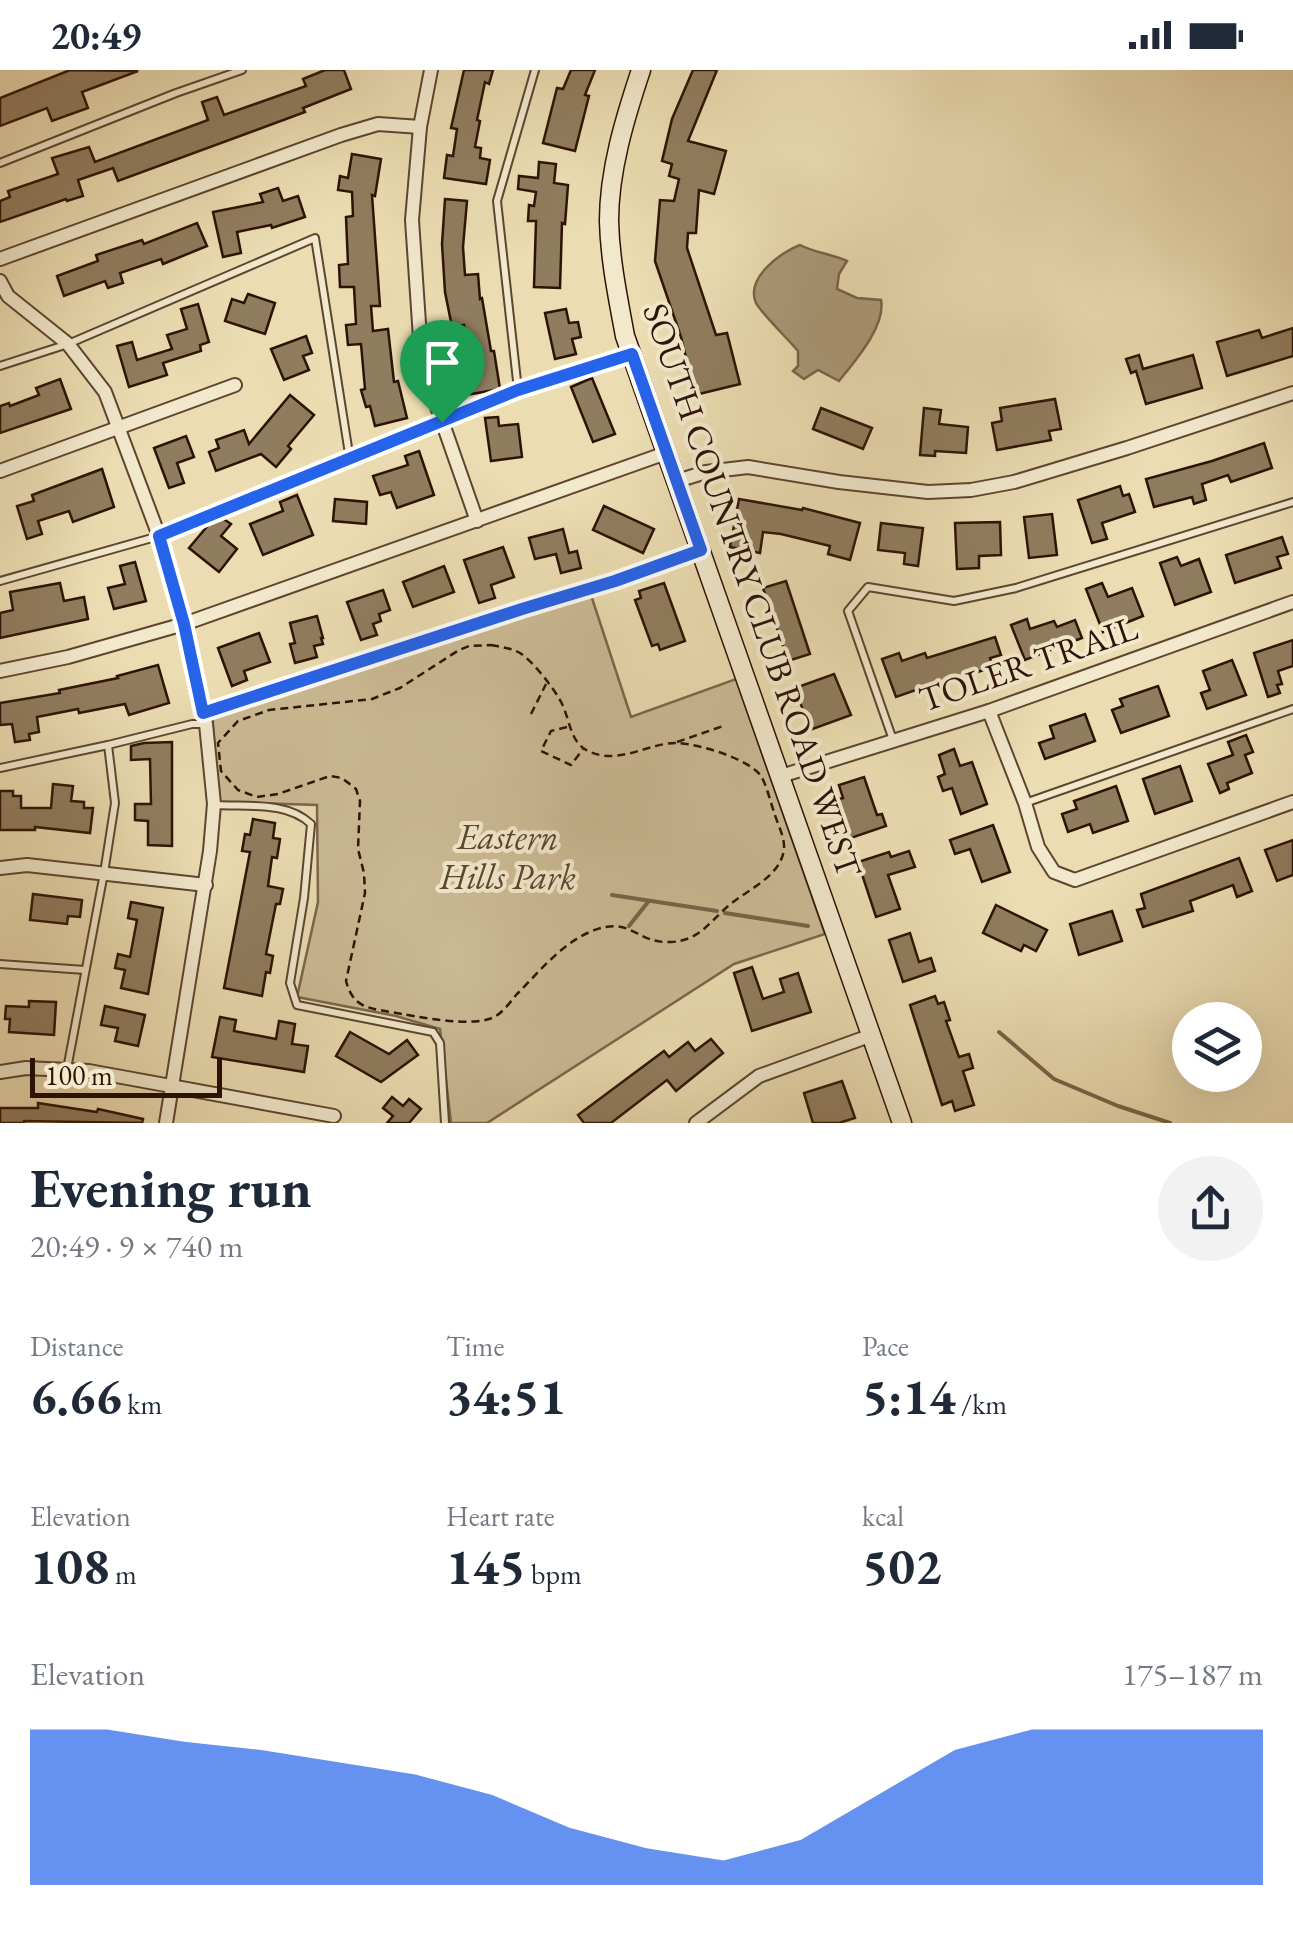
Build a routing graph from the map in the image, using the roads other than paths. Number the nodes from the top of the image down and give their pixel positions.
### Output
1 (242, 70) edge
2 (431, 70) edge
3 (535, 70) edge
4 (640, 70) edge
5 (420, 127) junction
6 (0, 163) edge
7 (0, 259) edge
8 (0, 280) edge
9 (68, 344) junction
10 (632, 354) junction
11 (0, 366) edge
12 (235, 385) dead end
13 (518, 390) junction
14 (1293, 393) edge
15 (442, 422) junction
16 (118, 428) junction
17 (666, 453) junction
18 (350, 460) junction
19 (0, 471) edge
20 (677, 481) junction
21 (1293, 502) edge
22 (477, 521) junction
23 (159, 536) junction
24 (701, 550) junction
25 (0, 581) edge
26 (1293, 602) edge
27 (184, 624) junction
28 (0, 671) edge
29 (1293, 709) edge
30 (989, 711) junction
31 (204, 718) junction
32 (893, 740) junction
33 (108, 745) junction
34 (0, 768) edge
35 (781, 776) junction
36 (1293, 802) edge
37 (1025, 803) junction
38 (214, 804) junction
39 (0, 868) edge
40 (104, 873) junction
41 (206, 885) junction
42 (0, 964) edge
43 (85, 970) junction
44 (872, 1035) junction
45 (67, 1070) junction
46 (0, 1072) edge
47 (172, 1088) junction
48 (334, 1116) dead end
49 (166, 1123) edge
50 (444, 1123) edge
51 (696, 1123) edge
52 (902, 1123) edge

1 - 6 lane
2 - 5 street
3 - 13 lane
4 - 10 street, SOUTH COUNTRY CLUB ROAD WEST
5 - 7 street
5 - 15 street
8 - 9 street
9 - 11 lane
9 - 16 street
9 - 18 lane
10 - 13 lane
10 - 17 street, SOUTH COUNTRY CLUB ROAD WEST
12 - 16 street
13 - 15 lane
14 - 20 street
15 - 18 lane
15 - 22 street
16 - 19 street
16 - 23 street
17 - 20 street, SOUTH COUNTRY CLUB ROAD WEST
17 - 22 street
18 - 23 lane
20 - 24 street, SOUTH COUNTRY CLUB ROAD WEST
21 - 32 lane
22 - 27 street
23 - 25 lane
23 - 27 street
24 - 31 lane
24 - 35 street, SOUTH COUNTRY CLUB ROAD WEST
26 - 30 street, TOLER TRAIL
27 - 28 street
27 - 31 street
29 - 37 lane
30 - 32 street, TOLER TRAIL
30 - 37 street
31 - 33 lane
31 - 38 street
32 - 35 street, TOLER TRAIL
33 - 34 lane
33 - 40 lane
35 - 44 street, SOUTH COUNTRY CLUB ROAD WEST
36 - 37 street
38 - 41 street
38 - 50 lane
39 - 40 street
40 - 41 street
40 - 43 lane
41 - 47 street
42 - 43 lane
43 - 45 lane
44 - 51 street
44 - 52 street, SOUTH COUNTRY CLUB ROAD WEST
45 - 46 street
45 - 47 street
47 - 48 street
47 - 49 street

